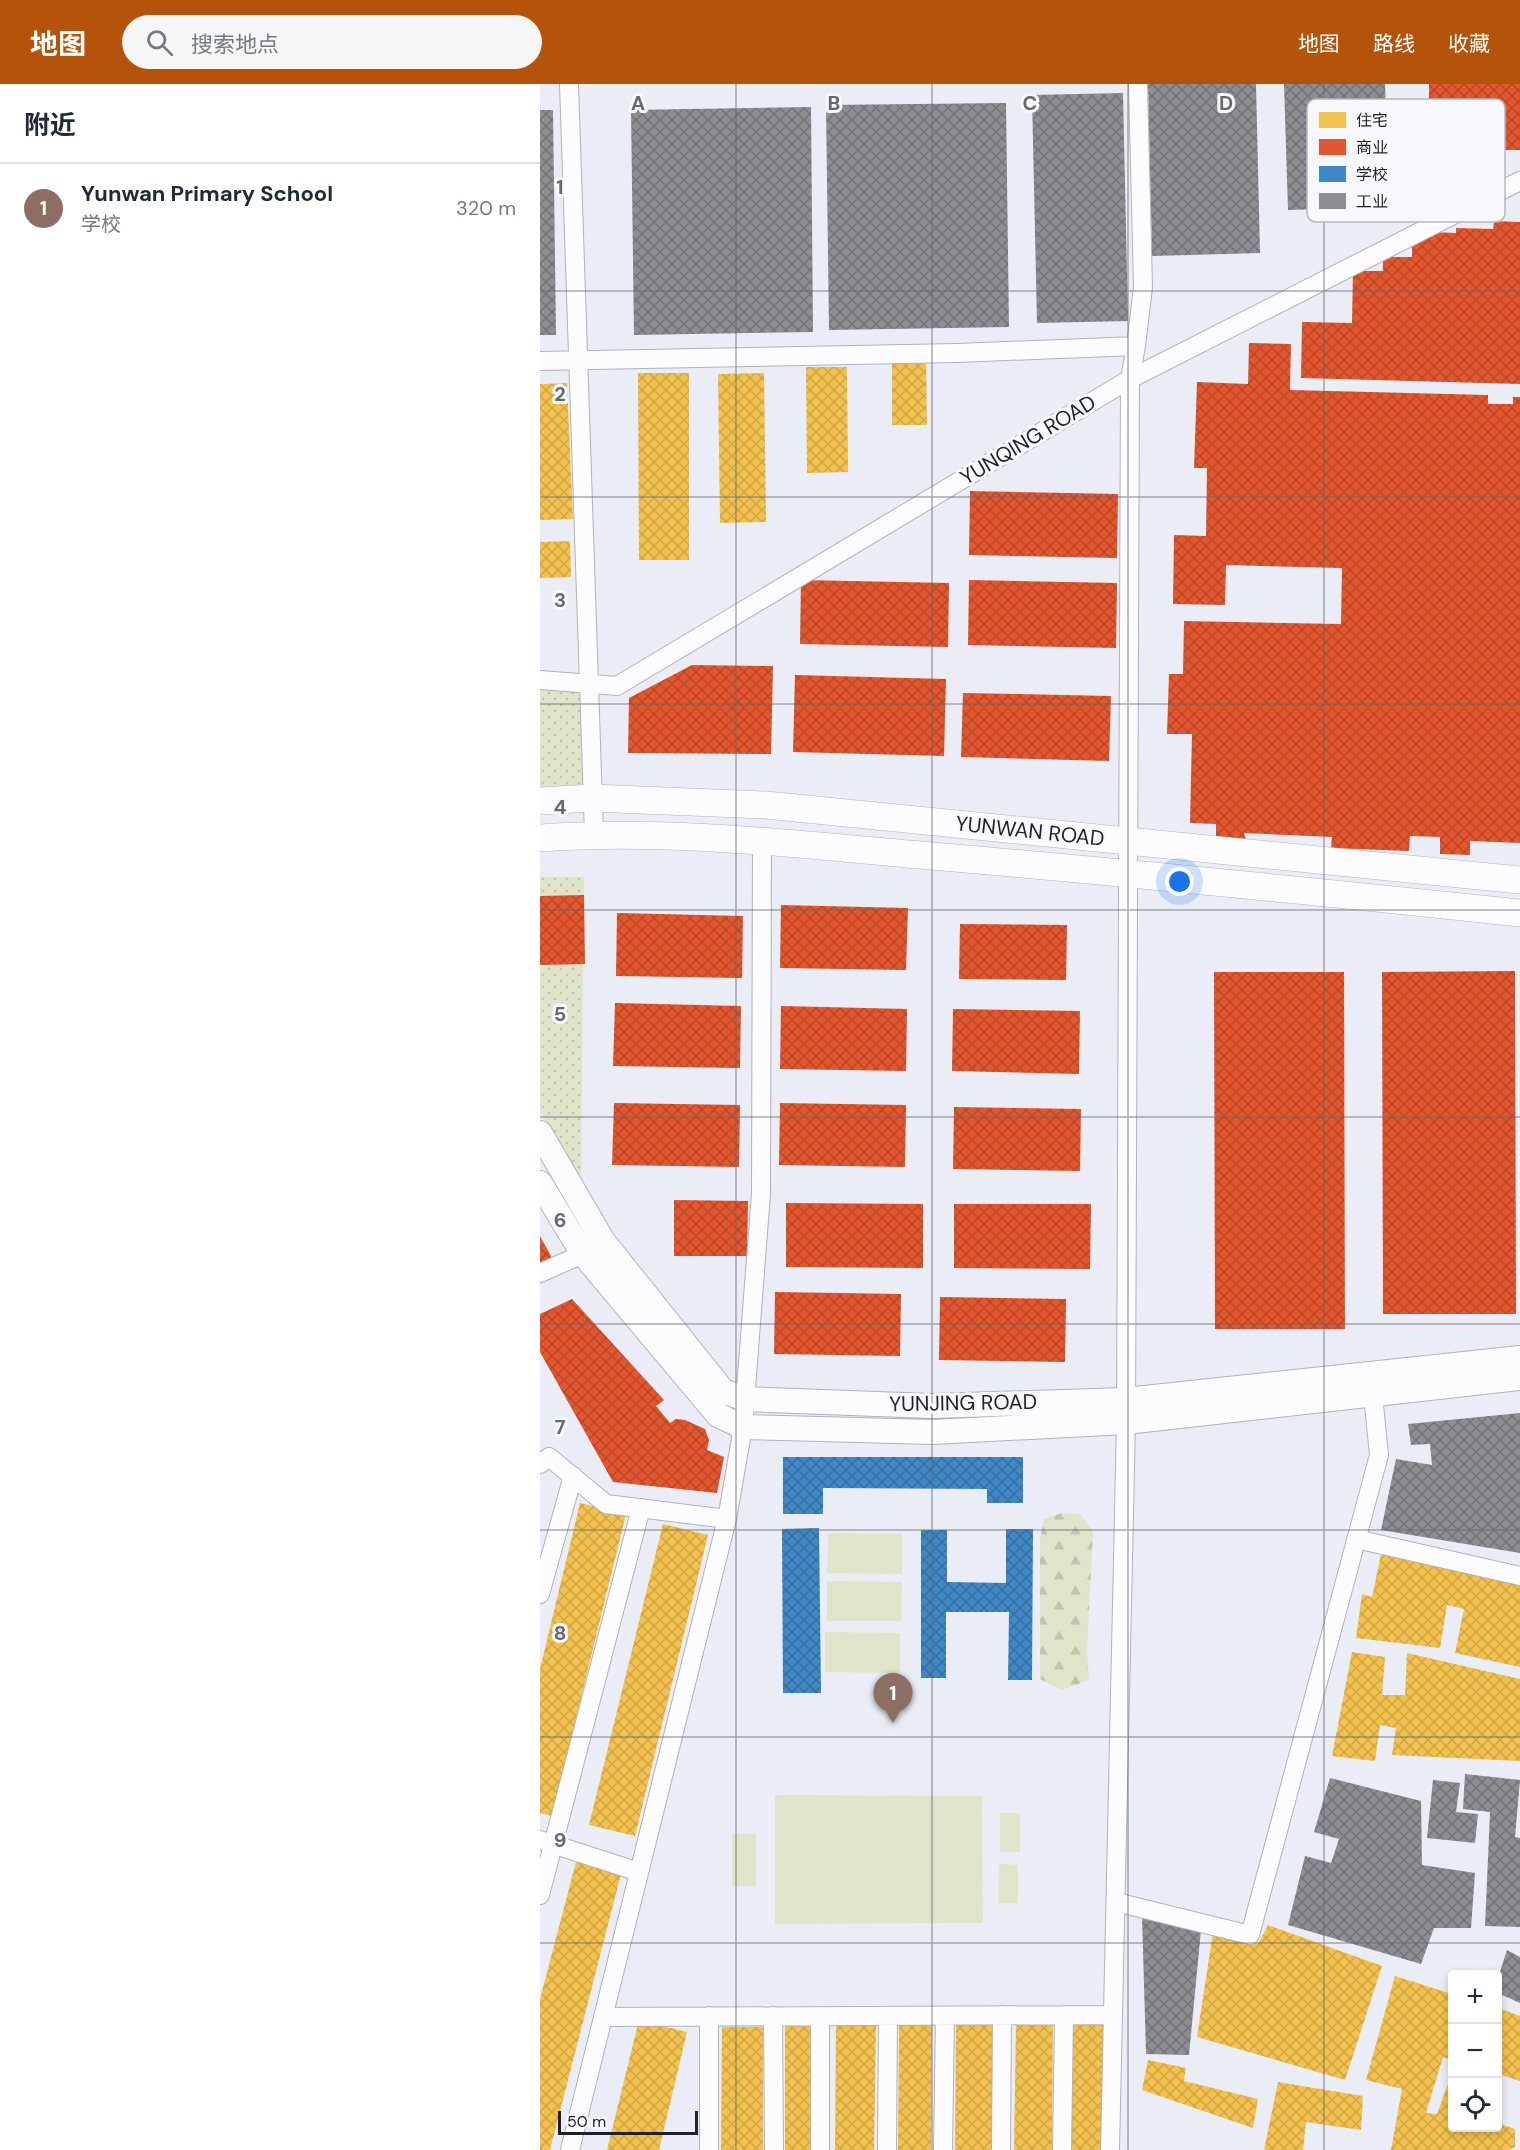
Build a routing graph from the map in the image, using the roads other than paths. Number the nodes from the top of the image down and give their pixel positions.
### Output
1 (569, 84) edge
2 (1138, 84) edge
3 (1520, 181) edge
4 (1505, 189) edge
5 (1439, 222) edge
6 (1136, 346) junction
7 (540, 361) edge
8 (578, 361) junction
9 (1130, 379) junction
10 (540, 680) edge
11 (588, 684) junction
12 (592, 798) junction
13 (540, 801) edge
14 (594, 834) junction
15 (540, 838) edge
16 (762, 840) junction
17 (1128, 841) junction
18 (1128, 871) junction
19 (1520, 880) edge
20 (1520, 913) edge
21 (540, 1133) edge
22 (540, 1183) edge
23 (583, 1254) junction
24 (540, 1273) edge
25 (1520, 1358) edge
26 (1520, 1378) edge
27 (1373, 1395) junction
28 (745, 1399) junction
29 (1126, 1411) junction
30 (743, 1427) junction
31 (540, 1464) edge
32 (573, 1476) junction
33 (641, 1508) junction
34 (727, 1519) junction
35 (1356, 1539) junction
36 (1520, 1576) edge
37 (540, 1594) edge
38 (547, 1842) edge
39 (639, 1872) junction
40 (540, 1895) edge
41 (1116, 1902) junction
42 (1002, 2015) junction
43 (1064, 2015) junction
44 (1113, 2015) junction
45 (709, 2016) junction
46 (773, 2016) junction
47 (820, 2016) junction
48 (888, 2016) junction
49 (945, 2016) junction
50 (603, 2017) junction
51 (570, 2150) edge
52 (709, 2150) edge
53 (774, 2150) edge
54 (820, 2150) edge
55 (887, 2150) edge
56 (943, 2150) edge
57 (1001, 2150) edge
58 (1062, 2150) edge
59 (1110, 2150) edge

1 - 8 street
2 - 6 street
3 - 4 street, YUNQING ROAD
5 - 9 street, YUNQING ROAD
6 - 8 street
6 - 9 street
7 - 8 street
8 - 11 street
9 - 11 street, YUNQING ROAD
9 - 17 street
10 - 11 street, YUNQING ROAD
11 - 12 street
12 - 13 main road, YUNWAN ROAD
12 - 14 street
12 - 17 main road, YUNWAN ROAD
14 - 15 main road, YUNWAN ROAD
14 - 16 main road, YUNWAN ROAD
16 - 18 main road, YUNWAN ROAD
16 - 28 street
17 - 18 street
17 - 19 main road, YUNWAN ROAD
18 - 20 main road, YUNWAN ROAD
18 - 29 street
21 - 28 street, YUNJING ROAD
22 - 23 street, YUNJING ROAD
23 - 24 street
23 - 30 street, YUNJING ROAD
25 - 29 street, YUNJING ROAD
26 - 27 street, YUNJING ROAD
27 - 29 street, YUNJING ROAD
27 - 35 street
28 - 29 street, YUNJING ROAD
28 - 30 street
29 - 30 street, YUNJING ROAD
29 - 41 street
30 - 34 street
31 - 32 street
32 - 33 street
32 - 37 street
33 - 34 street
33 - 38 street
34 - 39 street
35 - 36 street
35 - 41 street
38 - 39 street
38 - 40 street
39 - 50 street
41 - 44 street
42 - 43 street
42 - 49 street
42 - 57 street
43 - 44 street
43 - 58 street
44 - 59 street
45 - 46 street
45 - 50 street
45 - 52 street
46 - 47 street
46 - 53 street
47 - 48 street
47 - 54 street
48 - 49 street
48 - 55 street
49 - 56 street
50 - 51 street

